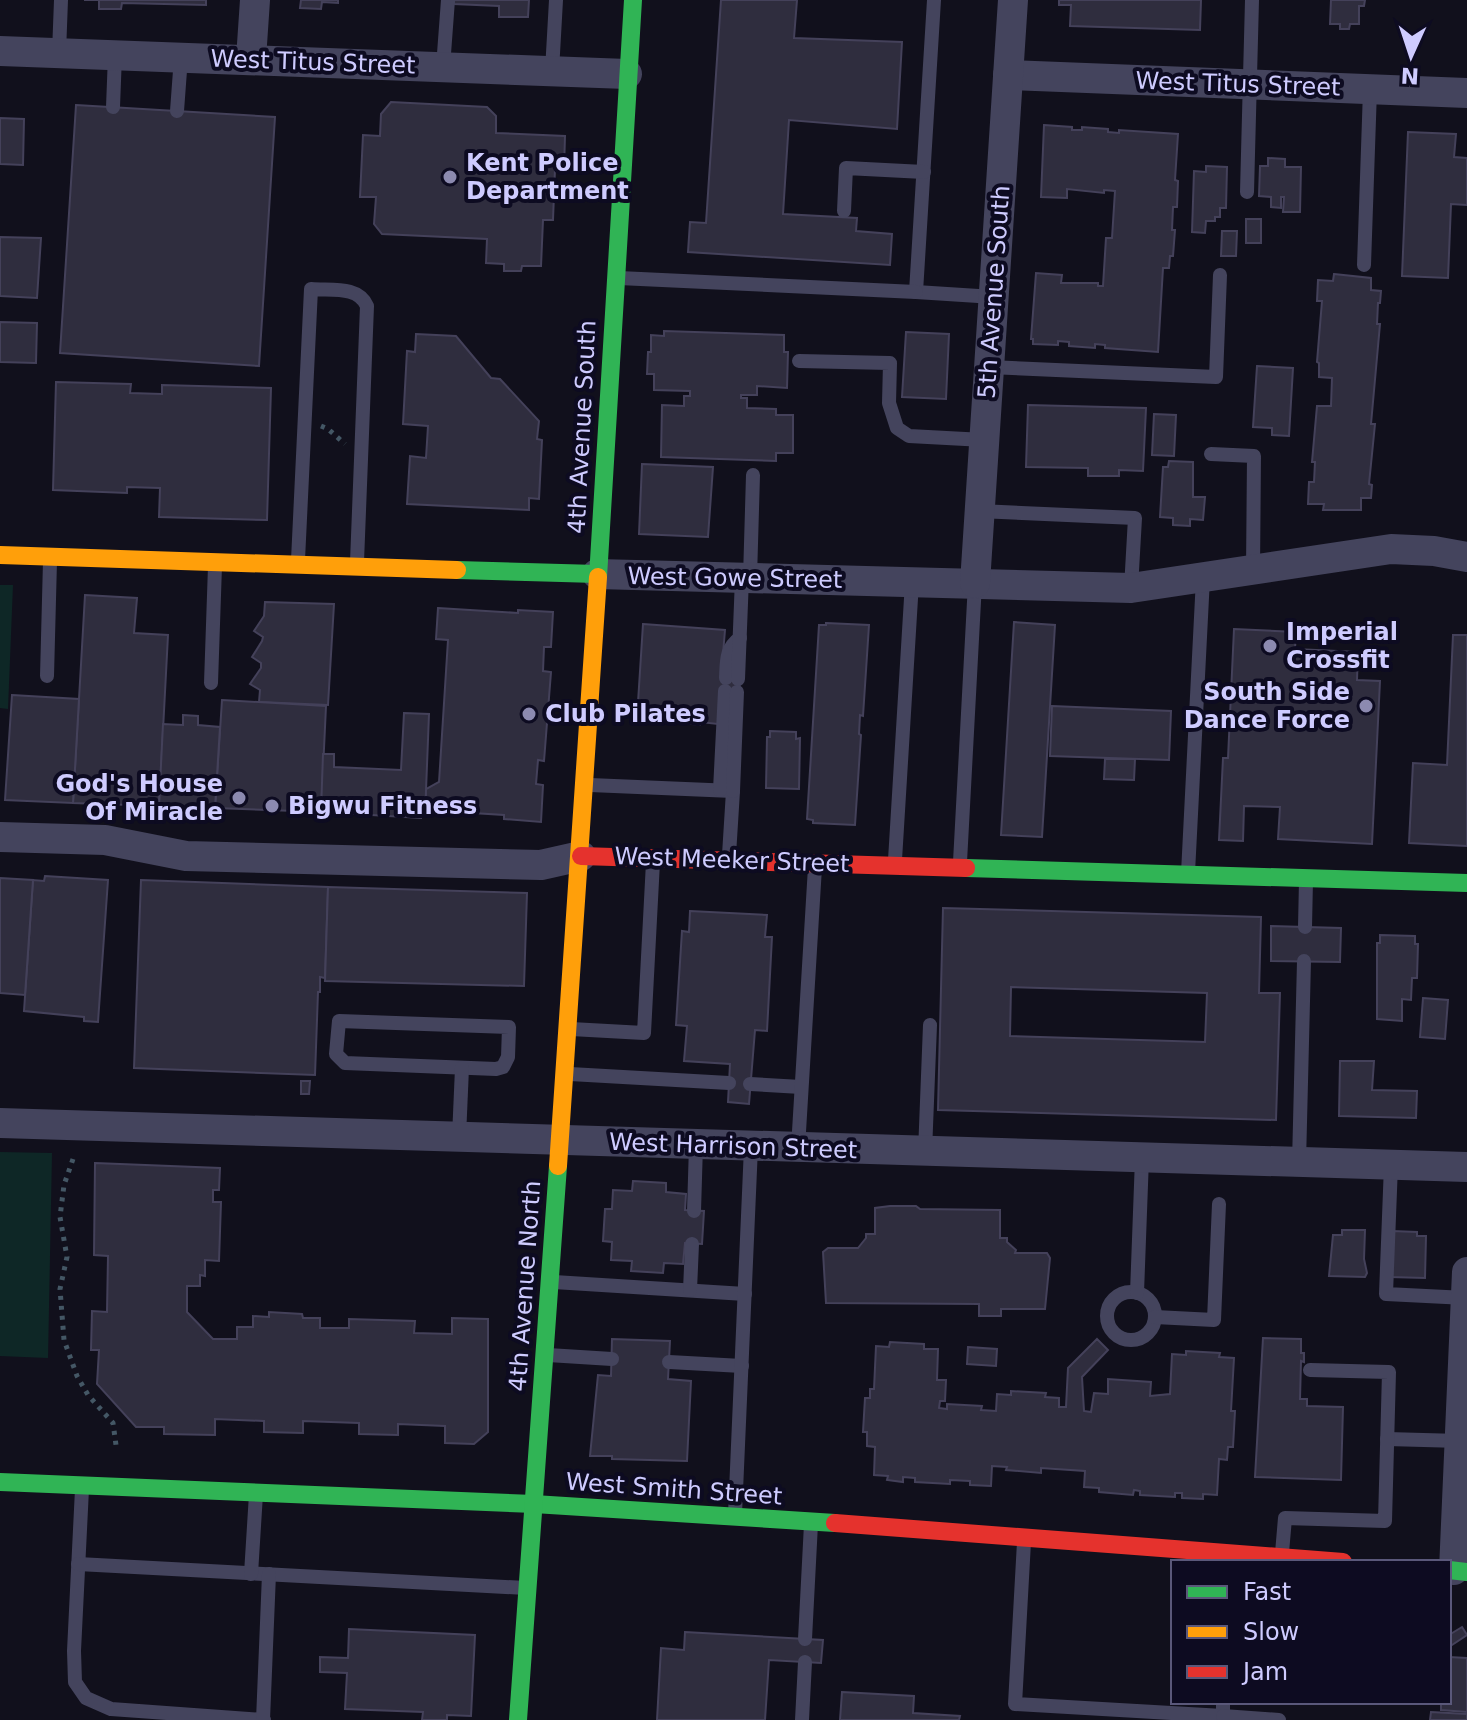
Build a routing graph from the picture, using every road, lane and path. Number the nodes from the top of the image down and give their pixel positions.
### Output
1 (61, 0) edge
2 (255, 0) edge
3 (448, 0) edge
4 (556, 0) edge
5 (633, 0) edge
6 (934, 0) edge
7 (1013, 0) edge
8 (1252, 0) edge
9 (0, 51) edge
10 (59, 53) junction
11 (115, 55) junction
12 (181, 57) junction
13 (251, 59) junction
14 (443, 67) junction
15 (552, 71) junction
16 (627, 74) junction
17 (1008, 75) junction
18 (1250, 84) junction
19 (1370, 90) junction
20 (1467, 93) edge
21 (113, 107) dead end
22 (177, 111) dead end
23 (924, 172) junction
24 (1247, 192) dead end
25 (844, 211) dead end
26 (1364, 265) dead end
27 (1220, 275) dead end
28 (615, 278) junction
29 (916, 292) junction
30 (994, 297) junction
31 (799, 361) dead end
32 (989, 367) junction
33 (304, 424) junction
34 (984, 440) junction
35 (361, 447) junction
36 (1211, 454) dead end
37 (753, 475) dead end
38 (979, 511) junction
39 (0, 555) edge
40 (50, 556) junction
41 (1467, 557) edge
42 (216, 562) junction
43 (298, 565) junction
44 (357, 566) junction
45 (1253, 570) junction
46 (597, 574) junction
47 (746, 578) junction
48 (1203, 578) junction
49 (912, 582) junction
50 (975, 583) junction
51 (1131, 588) junction
52 (47, 676) dead end
53 (211, 683) dead end
54 (586, 784) junction
55 (726, 790) junction
56 (0, 837) edge
57 (581, 856) junction
58 (653, 858) junction
59 (729, 860) junction
60 (815, 863) junction
61 (894, 865) junction
62 (960, 866) junction
63 (1188, 873) junction
64 (1306, 877) junction
65 (1467, 883) edge
66 (1305, 927) dead end
67 (1304, 961) dead end
68 (930, 1025) dead end
69 (569, 1029) junction
70 (462, 1068) junction
71 (565, 1074) junction
72 (729, 1083) dead end
73 (750, 1084) dead end
74 (801, 1087) junction
75 (0, 1123) edge
76 (459, 1137) junction
77 (560, 1141) junction
78 (696, 1145) junction
79 (751, 1147) junction
80 (798, 1148) junction
81 (925, 1152) junction
82 (1142, 1158) junction
83 (73, 1159) dead end
84 (1299, 1163) junction
85 (1391, 1165) junction
86 (1467, 1167) edge
87 (1219, 1204) dead end
88 (694, 1211) dead end
89 (692, 1244) dead end
90 (549, 1282) junction
91 (1466, 1285) edge
92 (690, 1290) junction
93 (1137, 1293) junction
94 (745, 1294) junction
95 (1155, 1317) junction
96 (544, 1355) junction
97 (612, 1359) dead end
98 (669, 1362) dead end
99 (742, 1366) junction
100 (1310, 1370) dead end
101 (1464, 1410) edge
102 (1387, 1439) junction
103 (1460, 1441) junction
104 (116, 1445) dead end
105 (0, 1482) edge
106 (82, 1485) junction
107 (256, 1492) junction
108 (534, 1504) junction
109 (735, 1518) junction
110 (811, 1522) junction
111 (1024, 1537) junction
112 (1282, 1557) junction
113 (1231, 1558) edge
114 (1319, 1560) edge
115 (78, 1564) junction
116 (1457, 1571) edge
117 (251, 1574) junction
118 (269, 1574) junction
119 (526, 1588) junction
120 (805, 1639) dead end
121 (805, 1662) dead end
122 (1015, 1704) junction
123 (1223, 1709) edge
124 (263, 1720) edge
125 (518, 1720) edge
126 (802, 1720) edge
127 (1010, 1720) edge
128 (1279, 1720) edge

1 - 10 lane
2 - 13 street
3 - 14 lane
4 - 15 lane
5 - 16 street, 4th Avenue South
6 - 23 lane
7 - 17 street, 5th Avenue South
8 - 18 lane
9 - 10 street, West Titus Street
10 - 11 street, West Titus Street
11 - 12 street, West Titus Street
11 - 21 lane
12 - 13 street, West Titus Street
12 - 22 lane
13 - 14 street, West Titus Street
14 - 15 street, West Titus Street
15 - 16 street, West Titus Street
16 - 28 street, 4th Avenue South
17 - 18 street, West Titus Street
17 - 30 street, 5th Avenue South
18 - 19 street, West Titus Street
18 - 24 lane
19 - 20 street, West Titus Street
19 - 26 lane
23 - 25 lane
23 - 29 lane
27 - 32 lane
28 - 29 lane
28 - 46 street, 4th Avenue South
29 - 30 lane
30 - 32 street, 5th Avenue South
31 - 34 lane
32 - 34 street, 5th Avenue South
33 - 35 path
33 - 35 lane
33 - 43 lane
34 - 38 street, 5th Avenue South
35 - 44 lane
36 - 45 lane
37 - 47 lane
38 - 50 street, 5th Avenue South
38 - 51 lane
39 - 40 street, West Gowe Street
40 - 42 street, West Gowe Street
40 - 52 lane
41 - 45 street, West Gowe Street
42 - 43 street, West Gowe Street
42 - 53 lane
43 - 44 street, West Gowe Street
44 - 46 street, West Gowe Street
45 - 48 street, West Gowe Street
46 - 47 street, West Gowe Street
46 - 54 street, 4th Avenue South
47 - 49 street, West Gowe Street
47 - 55 lane
48 - 51 street, West Gowe Street
48 - 63 lane
49 - 50 street, West Gowe Street
49 - 61 lane
50 - 51 street, West Gowe Street
50 - 62 lane
54 - 55 lane
54 - 57 street, 4th Avenue South
55 - 59 lane
56 - 57 street, West Meeker Street
57 - 58 street, West Meeker Street
57 - 69 street, 4th Avenue North
58 - 59 street, West Meeker Street
58 - 69 lane
59 - 60 street, West Meeker Street
60 - 61 street, West Meeker Street
60 - 74 lane
61 - 62 street, West Meeker Street
62 - 63 street, West Meeker Street
63 - 64 street, West Meeker Street
64 - 65 street, West Meeker Street
64 - 66 lane
67 - 84 lane
68 - 81 lane
69 - 71 street, 4th Avenue North
70 - 70 lane
70 - 76 lane
71 - 72 lane
71 - 77 street, 4th Avenue North
73 - 74 lane
74 - 80 lane
75 - 76 street, West Harrison Street
76 - 77 street, West Harrison Street
77 - 78 street, West Harrison Street
77 - 90 street, 4th Avenue North
78 - 79 street, West Harrison Street
78 - 88 lane
79 - 80 street, West Harrison Street
79 - 94 lane
80 - 81 street, West Harrison Street
81 - 82 street, West Harrison Street
82 - 84 street, West Harrison Street
82 - 93 lane
83 - 104 path
84 - 85 street, West Harrison Street
85 - 86 street, West Harrison Street
85 - 91 lane
87 - 95 lane
89 - 92 lane
90 - 92 lane
90 - 96 street, 4th Avenue North
91 - 101 street
92 - 94 lane
93 - 95 lane
93 - 95 lane
94 - 99 lane
96 - 97 lane
96 - 108 street, 4th Avenue North
98 - 99 lane
99 - 109 lane
100 - 102 lane
101 - 103 street
102 - 103 lane
102 - 112 lane
103 - 116 street
105 - 106 street, West Smith Street
106 - 107 street, West Smith Street
106 - 115 lane
107 - 108 street, West Smith Street
107 - 117 lane
108 - 109 street, West Smith Street
108 - 119 street, 4th Avenue North
109 - 110 street, West Smith Street
110 - 111 street, West Smith Street
110 - 120 lane
111 - 113 street, West Smith Street
111 - 122 lane
112 - 113 street, West Smith Street
112 - 114 street, West Smith Street
115 - 117 lane
115 - 124 lane
117 - 118 lane
118 - 119 lane
118 - 124 lane
119 - 125 street, 4th Avenue North
121 - 126 lane
122 - 123 lane
122 - 127 lane
123 - 128 lane

